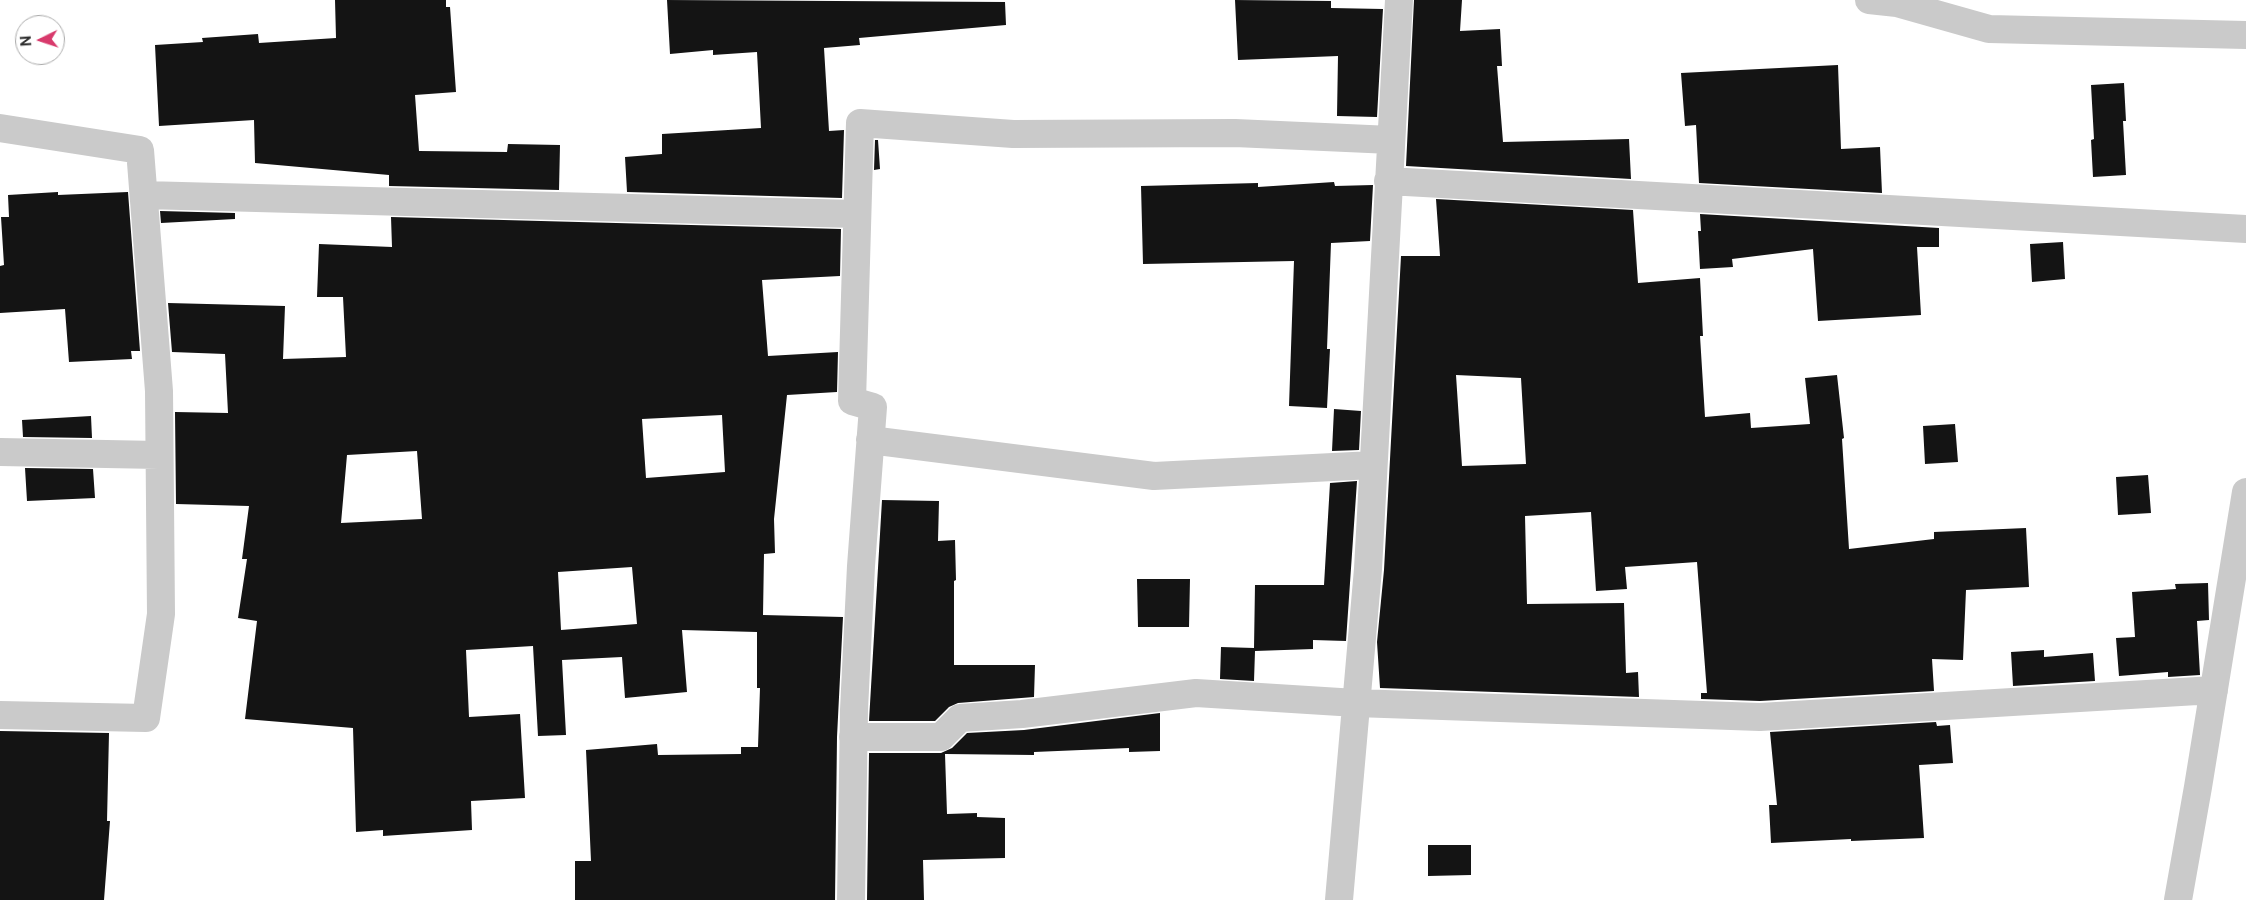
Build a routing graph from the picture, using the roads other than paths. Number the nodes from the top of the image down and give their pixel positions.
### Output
1 (1399, 0) edge
2 (1869, 0) edge
3 (2246, 36) edge
4 (0, 128) edge
5 (1390, 140) junction
6 (1388, 181) junction
7 (144, 195) junction
8 (856, 214) junction
9 (2246, 229) edge
10 (870, 440) junction
11 (0, 452) edge
12 (159, 456) junction
13 (1373, 465) junction
14 (2246, 492) edge
15 (2214, 690) junction
16 (1356, 703) junction
17 (0, 715) edge
18 (854, 737) junction
19 (851, 900) edge
20 (1339, 900) edge
21 (2178, 900) edge

1 - 5 street
2 - 3 street
4 - 7 street
5 - 6 street
5 - 8 street
6 - 9 street
6 - 13 street
7 - 8 street
7 - 12 street
8 - 10 street
10 - 13 street
10 - 18 street
11 - 12 street
12 - 17 street
13 - 16 street
14 - 15 street
15 - 16 street
15 - 21 street
16 - 18 street
16 - 20 street
18 - 19 street

